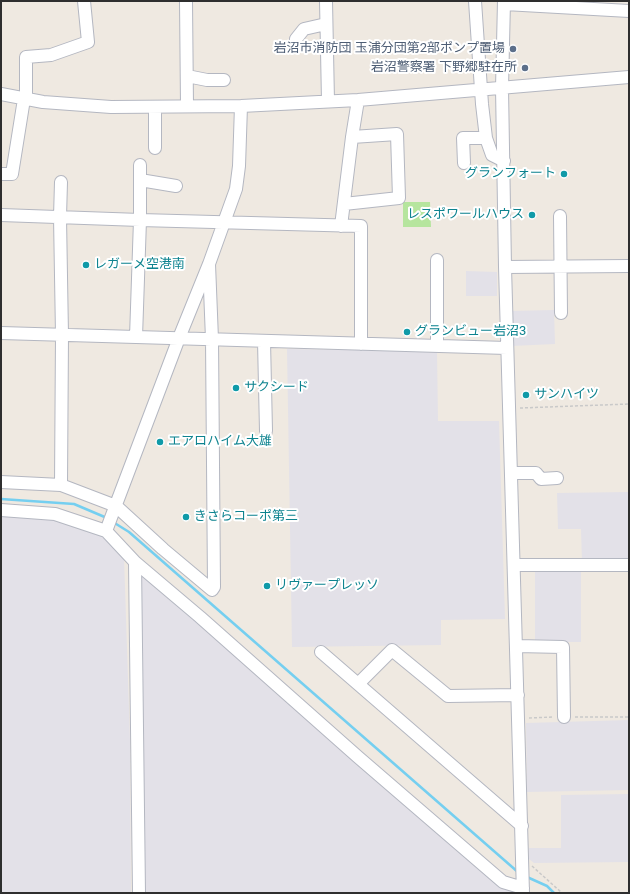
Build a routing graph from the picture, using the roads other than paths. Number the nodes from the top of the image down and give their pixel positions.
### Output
1 (84, 1) edge
2 (186, 1) edge
3 (326, 1) edge
4 (475, 1) edge
5 (504, 2) edge
6 (629, 11) edge
7 (326, 24) junction
8 (296, 39) dead end
9 (187, 76) junction
10 (629, 77) edge
11 (224, 80) dead end
12 (502, 88) junction
13 (481, 90) junction
14 (1, 96) edge
15 (25, 99) junction
16 (358, 100) junction
17 (328, 101) junction
18 (187, 106) junction
19 (240, 106) junction
20 (155, 107) junction
21 (352, 137) junction
22 (486, 138) junction
23 (155, 148) dead end
24 (504, 161) junction
25 (464, 163) dead end
26 (140, 165) dead end
27 (1, 174) edge
28 (140, 180) junction
29 (61, 182) dead end
30 (176, 186) dead end
31 (344, 204) junction
32 (1, 215) edge
33 (560, 216) dead end
34 (60, 217) junction
35 (140, 220) junction
36 (224, 223) junction
37 (341, 226) junction
38 (437, 260) dead end
39 (209, 264) junction
40 (560, 266) junction
41 (629, 266) edge
42 (505, 267) junction
43 (561, 313) dead end
44 (1, 333) edge
45 (62, 335) junction
46 (136, 337) junction
47 (179, 338) junction
48 (212, 339) junction
49 (264, 340) junction
50 (361, 344) junction
51 (437, 346) junction
52 (507, 348) junction
53 (266, 431) dead end
54 (511, 474) junction
55 (557, 478) dead end
56 (1, 482) edge
57 (61, 485) junction
58 (114, 508) junction
59 (1, 510) edge
60 (106, 531) junction
61 (135, 562) junction
62 (514, 565) junction
63 (629, 565) edge
64 (516, 646) junction
65 (321, 652) dead end
66 (358, 684) junction
67 (518, 695) junction
68 (564, 717) dead end
69 (522, 826) junction
70 (523, 889) edge
71 (139, 893) edge

1 - 15 street
2 - 9 street
3 - 7 street
4 - 13 street
5 - 6 street
5 - 12 street
7 - 8 street
7 - 17 street
9 - 11 street
9 - 18 street
10 - 12 street
12 - 13 street
12 - 24 street
13 - 16 street
13 - 22 street
14 - 15 street
15 - 20 street
15 - 27 street
16 - 17 street
16 - 21 street
17 - 19 street
18 - 19 street
18 - 20 street
19 - 36 street
20 - 23 street
21 - 31 street
21 - 31 street
22 - 24 street
22 - 25 street
24 - 42 street
26 - 28 street
28 - 30 street
28 - 35 street
29 - 34 street
31 - 37 street
32 - 34 street
33 - 40 street
34 - 35 street
34 - 45 street
35 - 36 street
35 - 46 street
36 - 37 street
36 - 39 street
37 - 50 street
38 - 51 street
39 - 47 street
39 - 48 street
40 - 41 street
40 - 42 street
40 - 43 street
42 - 52 street
44 - 45 street
45 - 46 street
45 - 57 street
46 - 47 street
47 - 48 street
47 - 58 street
48 - 49 street
48 - 58 street
49 - 50 street
49 - 53 street
50 - 51 street
51 - 52 street
52 - 54 street
54 - 55 street
54 - 62 street
56 - 57 street
57 - 58 street
58 - 60 street
59 - 60 street
60 - 61 street
61 - 70 street
61 - 71 street
62 - 63 street
62 - 64 street
64 - 67 street
64 - 68 street
65 - 66 street
66 - 67 street
66 - 69 street
67 - 69 street
69 - 70 street

